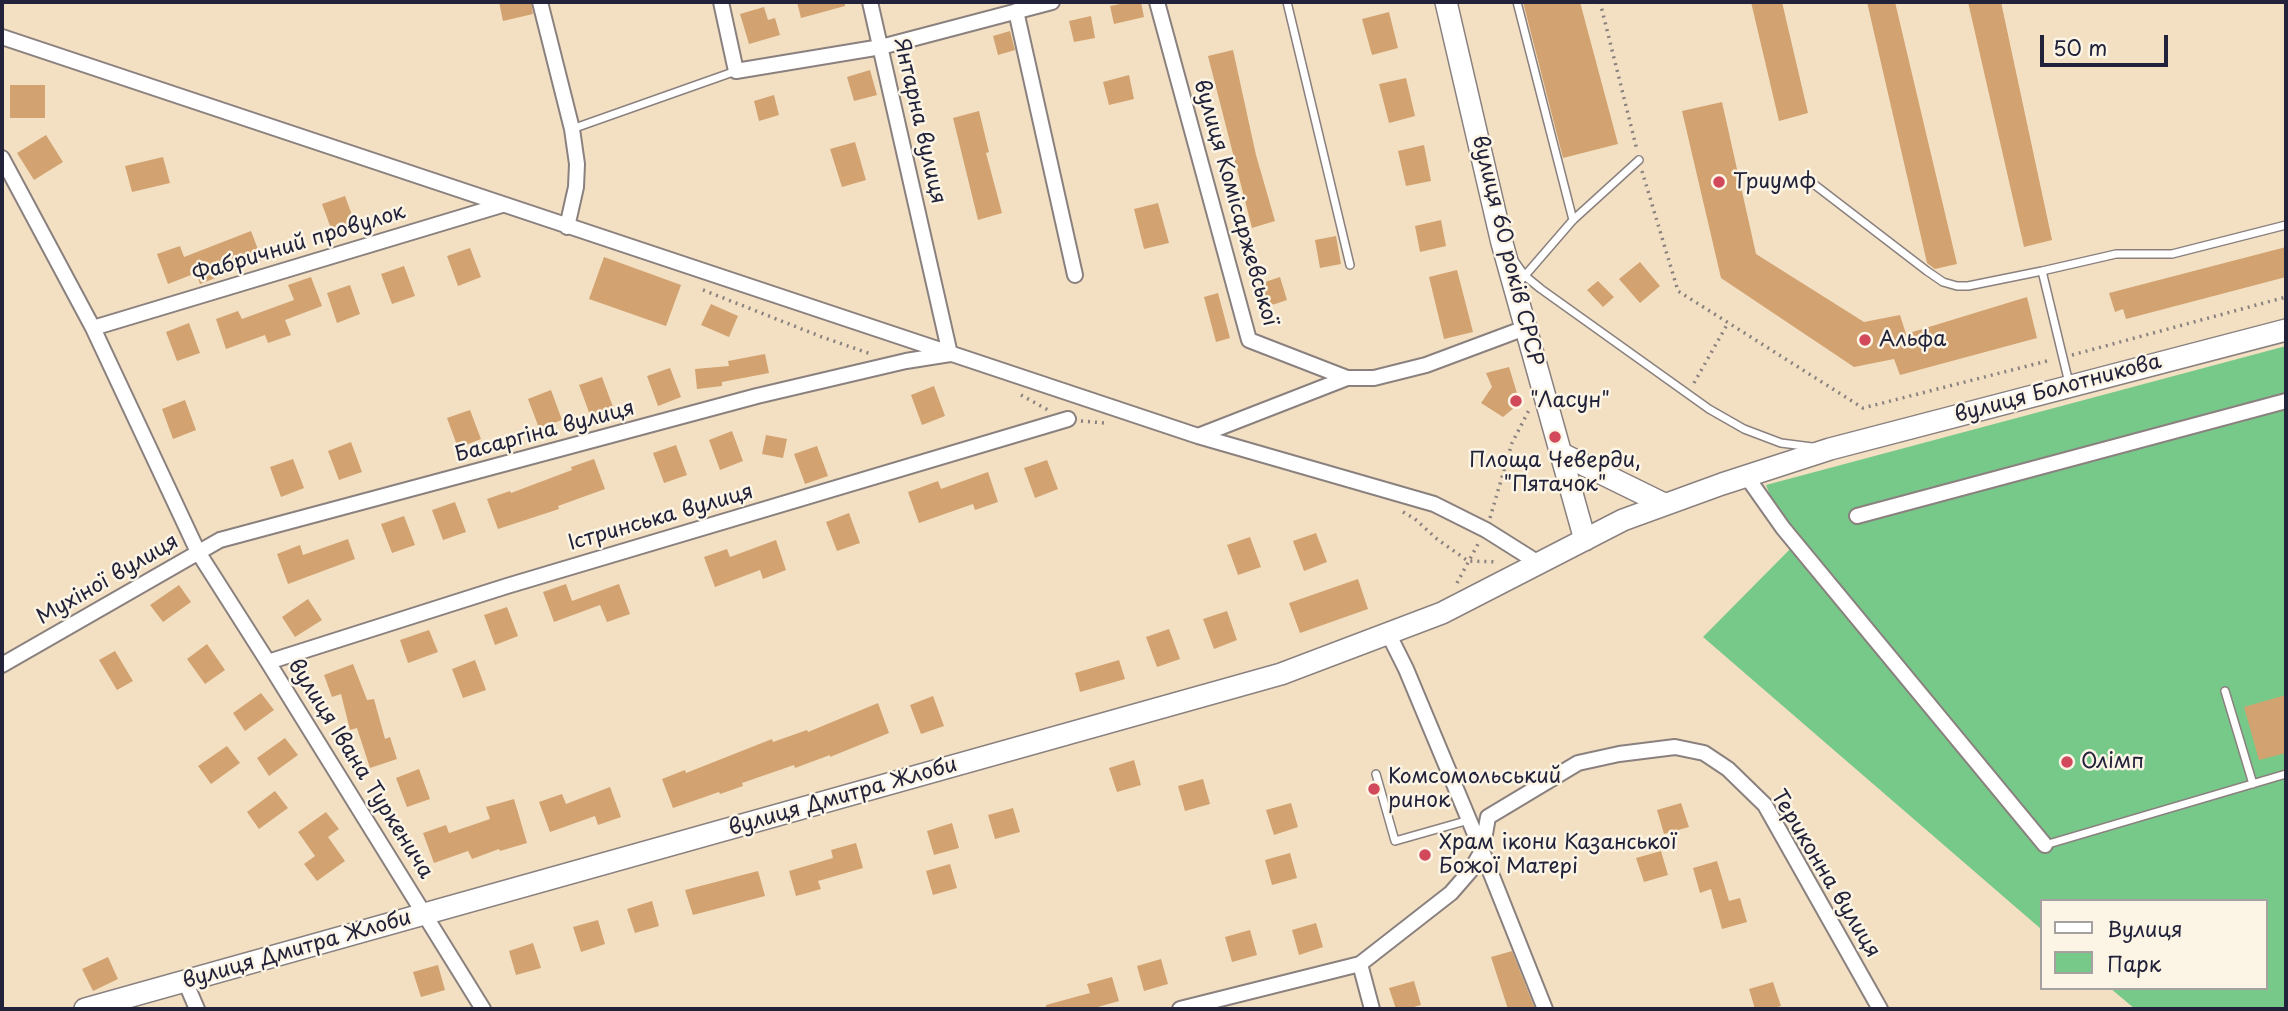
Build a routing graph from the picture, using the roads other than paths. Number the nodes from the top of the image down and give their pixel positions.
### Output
1 (540, 2) edge
2 (721, 2) edge
3 (870, 2) edge
4 (1052, 2) edge
5 (1157, 2) edge
6 (1286, 2) edge
7 (1446, 2) edge
8 (1517, 2) edge
9 (1010, 9) edge
10 (2, 37) edge
11 (881, 47) junction
12 (736, 71) junction
13 (572, 129) junction
14 (2, 158) edge
15 (1639, 160) road end
16 (1811, 182) dead end
17 (502, 205) junction
18 (1573, 220) junction
19 (2286, 225) edge
20 (567, 227) junction
21 (1350, 265) dead end
22 (2042, 271) junction
23 (1075, 275) dead end
24 (1520, 281) junction
25 (100, 326) junction
26 (1525, 328) junction
27 (2286, 330) edge
28 (950, 354) junction
29 (1347, 378) junction
30 (2069, 387) junction
31 (2286, 401) edge
32 (1068, 419) dead end
33 (1198, 436) junction
34 (1830, 449) junction
35 (1560, 453) junction
36 (1747, 477) junction
37 (1664, 504) junction
38 (1857, 516) dead end
39 (1585, 540) junction
40 (198, 552) junction
41 (1540, 564) junction
42 (1388, 633) junction
43 (268, 662) junction
44 (2, 665) edge
45 (2225, 691) dead end
46 (1376, 774) dead end
47 (2286, 774) edge
48 (2253, 784) junction
49 (1469, 820) junction
50 (2045, 845) joint
51 (1482, 851) junction
52 (426, 914) junction
53 (1360, 964) junction
54 (185, 981) junction
55 (85, 1009) edge
56 (197, 1009) edge
57 (484, 1009) edge
58 (1180, 1009) edge
59 (1372, 1009) edge
60 (1545, 1009) edge
61 (1880, 1009) edge

1 - 13 street
2 - 12 street
3 - 11 street, Янтарна вулиця
4 - 9 street
5 - 29 street, вулиця Комісаржевської
6 - 21 lane
7 - 24 main road, вулиця 60 років СРСР
8 - 18 lane
9 - 11 street
9 - 23 street
10 - 17 street
11 - 12 street
11 - 28 street, Янтарна вулиця
12 - 13 lane
13 - 20 street
14 - 25 street, вулиця Івана Туркенича
15 - 18 lane
16 - 22 lane
17 - 20 street
17 - 25 street, Фабричний провулок
18 - 24 lane
19 - 22 lane
20 - 28 street
22 - 30 lane
24 - 26 main road, вулиця 60 років СРСР
24 - 34 lane
25 - 40 street, вулиця Івана Туркенича
26 - 29 street, вулиця Комісаржевської
26 - 35 main road, вулиця 60 років СРСР
27 - 30 main road, вулиця Болотникова
28 - 33 street
28 - 40 street, Басаргіна вулиця
29 - 33 street
30 - 34 main road, вулиця Болотникова
31 - 38 street
32 - 43 street, Істринська вулиця
33 - 41 street
34 - 36 main road, вулиця Болотникова
35 - 37 main road
35 - 39 main road, вулиця 60 років СРСР
36 - 37 main road, вулиця Дмитра Жлоби
36 - 50 street
37 - 39 main road, вулиця Дмитра Жлоби
39 - 41 main road, вулиця Дмитра Жлоби
40 - 43 street, вулиця Івана Туркенича
40 - 44 street, Мухіної вулиця
41 - 42 main road, вулиця Дмитра Жлоби
42 - 49 street
42 - 52 main road, вулиця Дмитра Жлоби
43 - 52 street, вулиця Івана Туркенича
45 - 48 lane
46 - 49 lane
47 - 48 lane
48 - 50 lane
49 - 51 street
51 - 53 street
51 - 60 street
51 - 61 street, Териконна вулиця
52 - 54 main road, вулиця Дмитра Жлоби
52 - 57 street, вулиця Івана Туркенича
53 - 58 street
53 - 59 street
54 - 55 main road, вулиця Дмитра Жлоби
54 - 56 street

